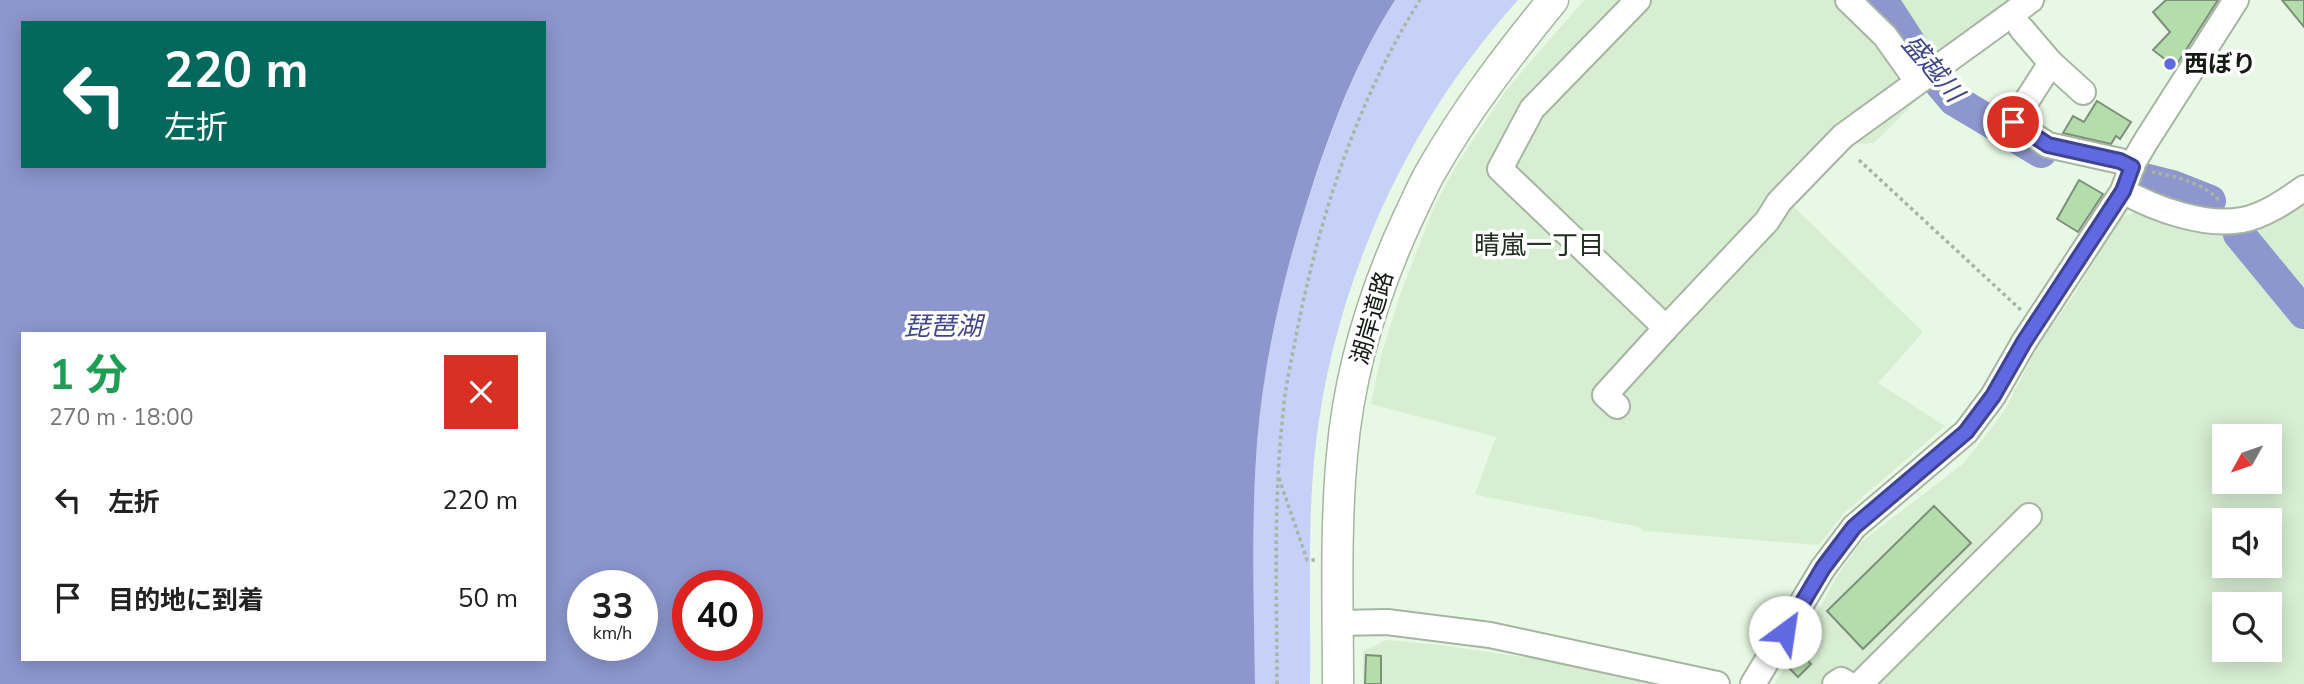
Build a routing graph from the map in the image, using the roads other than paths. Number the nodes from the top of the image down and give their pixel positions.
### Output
1 (1553, 0) edge
2 (1638, 0) edge
3 (1848, 0) edge
4 (2031, 0) edge
5 (2236, 0) edge
6 (2021, 28) dead end
7 (2051, 63) junction
8 (1925, 75) junction
9 (2083, 92) dead end
10 (2137, 168) junction
11 (2304, 188) edge
12 (2123, 191) junction
13 (1666, 328) junction
14 (1616, 405) dead end
15 (2029, 516) dead end
16 (1338, 623) junction
17 (1338, 684) edge
18 (1717, 684) edge
19 (1753, 684) edge
20 (1835, 684) edge
21 (1848, 684) edge
22 (1860, 684) edge

1 - 16 main road, 湖岸道路
2 - 13 street
3 - 8 street
4 - 8 street
5 - 10 street
6 - 7 street
7 - 9 street
7 - 10 street
8 - 13 street
10 - 12 street
11 - 12 street
12 - 19 street
13 - 14 street
15 - 22 street
16 - 17 main road, 湖岸道路
16 - 18 street
20 - 21 street

